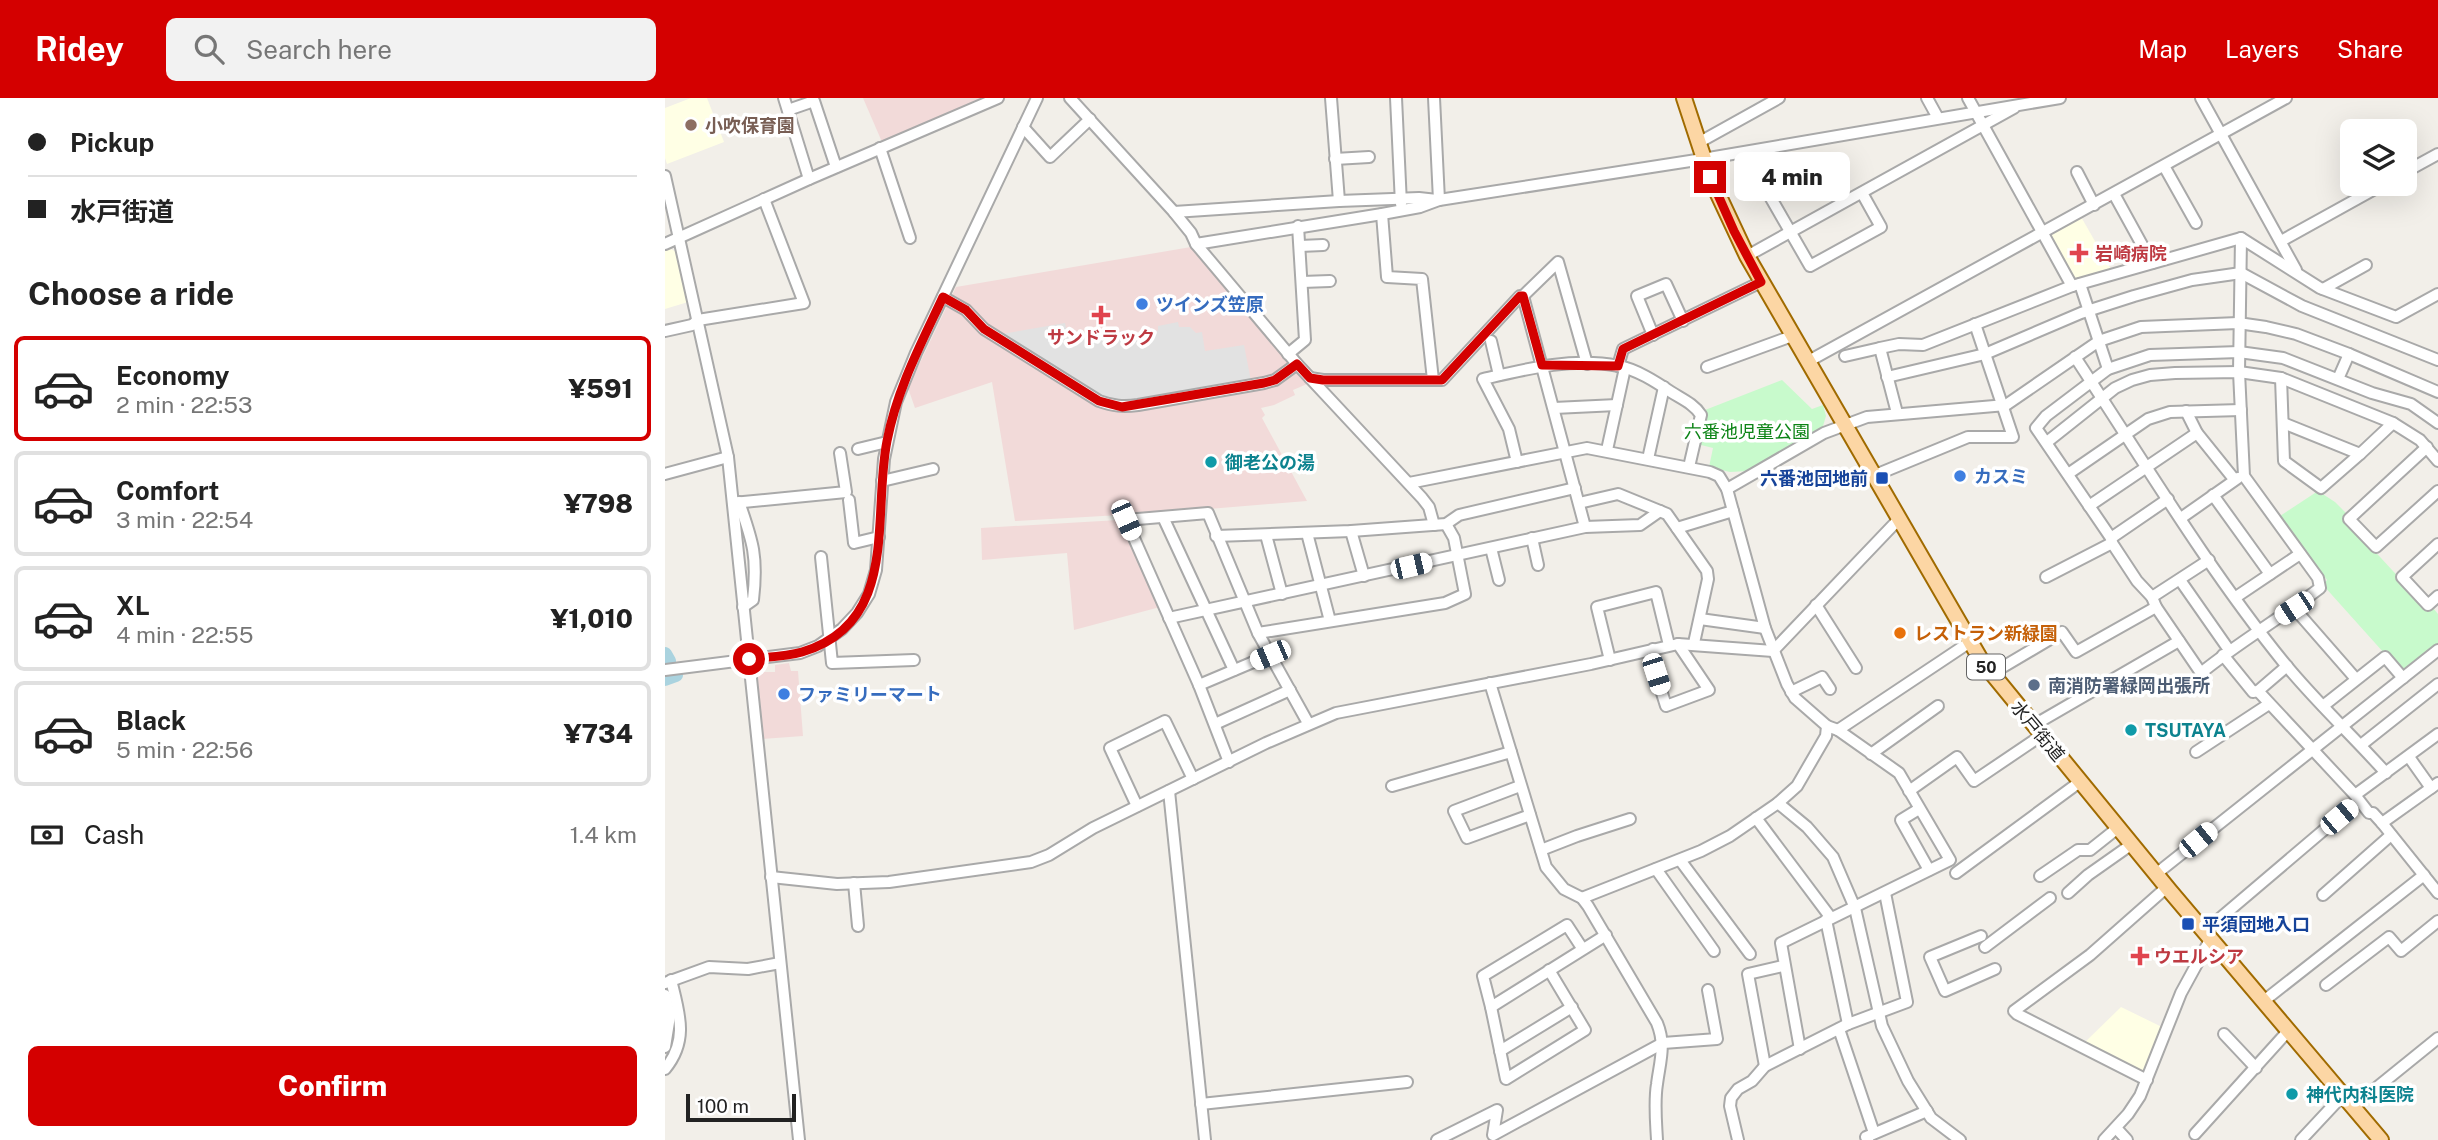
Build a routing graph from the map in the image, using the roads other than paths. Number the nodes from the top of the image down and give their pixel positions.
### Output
1 (784, 98) edge
2 (999, 98) edge
3 (1037, 98) edge
4 (1070, 98) edge
5 (1332, 98) edge
6 (1396, 98) edge
7 (1434, 98) edge
8 (1684, 98) edge
9 (1691, 98) edge
10 (1779, 98) edge
11 (1927, 98) edge
12 (1968, 98) edge
13 (2033, 98) edge
14 (2060, 98) edge
15 (2201, 98) edge
16 (2286, 98) edge
17 (2021, 105) junction
18 (787, 110) junction
19 (1976, 112) junction
20 (1938, 118) junction
21 (1090, 119) junction
22 (1692, 123) junction
23 (1984, 126) junction
24 (1023, 127) junction
25 (2221, 134) junction
26 (1698, 143) junction
27 (880, 148) junction
28 (2438, 153) edge
29 (1369, 157) dead end
30 (1335, 159) junction
31 (1703, 159) junction
32 (2417, 165) edge
33 (2164, 166) junction
34 (837, 167) junction
35 (2077, 172) dead end
36 (665, 176) edge
37 (809, 179) junction
38 (1768, 193) dead end
39 (1862, 193) junction
40 (2114, 194) junction
41 (2362, 196) edge
42 (764, 199) junction
43 (1439, 200) junction
44 (1339, 201) junction
45 (1401, 204) junction
46 (2094, 205) junction
47 (1174, 212) junction
48 (1382, 214) junction
49 (2196, 223) dead end
50 (1299, 226) junction
51 (1790, 232) junction
52 (2043, 234) junction
53 (681, 237) junction
54 (910, 238) dead end
55 (2241, 238) junction
56 (2281, 241) junction
57 (665, 244) edge
58 (1196, 244) junction
59 (1324, 245) dead end
60 (1300, 246) junction
61 (1747, 256) junction
62 (2153, 262) junction
63 (2367, 265) dead end
64 (2241, 273) junction
65 (2298, 273) junction
66 (1330, 281) dead end
67 (1302, 282) junction
68 (1761, 282) junction
69 (2076, 285) junction
70 (2323, 289) junction
71 (2438, 294) edge
72 (1523, 296) junction
73 (943, 297) junction
74 (2088, 310) junction
75 (698, 320) junction
76 (1683, 321) junction
77 (2238, 323) junction
78 (1975, 324) junction
79 (665, 331) edge
80 (1653, 335) junction
81 (1792, 336) junction
82 (1491, 341) dead end
83 (2099, 341) junction
84 (1880, 348) junction
85 (2239, 352) junction
86 (1288, 354) junction
87 (1985, 354) junction
88 (2349, 354) junction
89 (1845, 356) dead end
90 (2075, 357) junction
91 (2438, 360) edge
92 (1807, 362) junction
93 (1297, 364) junction
94 (1587, 364) junction
95 (1542, 365) junction
96 (1621, 367) junction
97 (1707, 367) dead end
98 (2108, 369) junction
99 (2239, 372) junction
100 (1499, 375) junction
101 (1887, 376) junction
102 (1310, 378) junction
103 (2281, 378) junction
104 (2338, 379) junction
105 (1433, 380) junction
106 (2091, 381) junction
107 (1664, 387) junction
108 (2438, 392) edge
109 (2102, 398) junction
110 (1617, 405) junction
111 (2001, 406) junction
112 (1554, 408) junction
113 (2241, 410) junction
114 (2186, 411) junction
115 (1897, 413) junction
116 (2283, 423) junction
117 (2393, 423) junction
118 (2438, 423) edge
119 (1845, 426) junction
120 (2197, 433) junction
121 (2124, 435) junction
122 (887, 442) junction
123 (2047, 442) junction
124 (2424, 444) junction
125 (858, 449) dead end
126 (1607, 450) junction
127 (1565, 451) junction
128 (840, 453) dead end
129 (2360, 454) junction
130 (728, 457) junction
131 (1648, 459) junction
132 (1517, 461) junction
133 (2438, 461) edge
134 (1689, 467) junction
135 (2146, 467) junction
136 (933, 469) dead end
137 (665, 474) edge
138 (2068, 474) junction
139 (1873, 476) junction
140 (2239, 478) junction
141 (882, 481) junction
142 (1409, 483) junction
143 (1575, 488) junction
144 (1727, 489) junction
145 (2438, 491) edge
146 (2213, 495) junction
147 (2168, 499) junction
148 (849, 500) dead end
149 (736, 503) junction
150 (1579, 503) junction
151 (2089, 506) junction
152 (1660, 511) junction
153 (1733, 511) junction
154 (1163, 517) junction
155 (2181, 518) junction
156 (1898, 520) junction
157 (1446, 524) junction
158 (1434, 525) junction
159 (1585, 527) junction
160 (1677, 527) junction
161 (1351, 531) junction
162 (1307, 533) junction
163 (1266, 534) junction
164 (1216, 536) junction
165 (879, 537) junction
166 (1532, 538) junction
167 (2111, 541) junction
168 (2438, 544) edge
169 (1491, 548) junction
170 (2300, 554) junction
171 (1457, 555) junction
172 (821, 558) dead end
173 (755, 559) junction
174 (2209, 559) junction
175 (738, 561) junction
176 (1538, 565) dead end
177 (2270, 574) junction
178 (1364, 576) junction
179 (2046, 577) dead end
180 (1499, 580) dead end
181 (2180, 580) junction
182 (1322, 586) junction
183 (1282, 594) junction
184 (2438, 596) edge
185 (2236, 597) junction
186 (1244, 602) junction
187 (2153, 602) junction
188 (1817, 605) junction
189 (743, 607) junction
190 (2294, 608) junction
191 (1206, 610) junction
192 (1169, 618) junction
193 (1700, 618) junction
194 (1330, 621) junction
195 (1765, 628) junction
196 (2259, 630) junction
197 (1258, 633) junction
198 (831, 638) junction
199 (2179, 641) junction
200 (1970, 642) junction
201 (1694, 643) junction
202 (1674, 644) junction
203 (1653, 649) junction
204 (2438, 650) edge
205 (1773, 651) junction
206 (2226, 653) junction
207 (1270, 655) junction
208 (749, 659) junction
209 (914, 660) dead end
210 (1610, 660) junction
211 (2287, 666) junction
212 (1856, 668) dead end
213 (665, 670) edge
214 (1234, 670) junction
215 (1991, 674) junction
216 (2403, 678) junction
217 (2356, 679) junction
218 (1490, 683) junction
219 (2438, 684) edge
220 (1199, 685) junction
221 (1830, 689) dead end
222 (1290, 690) junction
223 (2258, 691) junction
224 (1791, 692) junction
225 (2269, 704) junction
226 (1938, 706) dead end
227 (2323, 706) junction
228 (1308, 723) junction
229 (1215, 724) junction
230 (2343, 727) junction
231 (1832, 728) junction
232 (2038, 730) junction
233 (2438, 734) edge
234 (2361, 745) junction
235 (2313, 749) junction
236 (1511, 752) junction
237 (2196, 752) dead end
238 (1871, 754) junction
239 (2409, 757) junction
240 (1229, 762) junction
241 (2386, 773) junction
242 (1193, 779) junction
243 (2081, 782) junction
244 (2435, 785) edge
245 (1392, 786) dead end
246 (1520, 786) junction
247 (1168, 791) junction
248 (1909, 791) junction
249 (2357, 798) junction
250 (1778, 803) junction
251 (1137, 806) junction
252 (1919, 809) junction
253 (1530, 815) junction
254 (1756, 818) junction
255 (1630, 819) dead end
256 (2382, 823) junction
257 (2119, 827) junction
258 (2391, 835) junction
259 (2132, 844) junction
260 (1541, 850) junction
261 (1680, 860) junction
262 (1656, 869) junction
263 (1929, 870) junction
264 (1956, 873) dead end
265 (2156, 874) junction
266 (2424, 875) junction
267 (2040, 876) dead end
268 (771, 877) junction
269 (854, 883) junction
270 (2167, 887) junction
271 (1885, 893) junction
272 (2068, 893) dead end
273 (2438, 893) edge
274 (2323, 895) dead end
275 (1582, 898) junction
276 (2049, 898) dead end
277 (1855, 908) junction
278 (1829, 919) junction
279 (2438, 921) edge
280 (858, 926) dead end
281 (2208, 934) junction
282 (1606, 935) junction
283 (1582, 948) junction
284 (1714, 951) dead end
285 (1750, 954) dead end
286 (780, 963) junction
287 (1783, 966) junction
288 (1995, 969) dead end
289 (1549, 970) junction
290 (668, 981) edge
291 (2326, 985) dead end
292 (1708, 990) dead end
293 (665, 995) edge
294 (2265, 1000) junction
295 (1491, 1007) junction
296 (1572, 1007) junction
297 (1877, 1013) junction
298 (1843, 1026) junction
299 (2289, 1030) junction
300 (2224, 1034) dead end
301 (2438, 1038) edge
302 (1663, 1043) junction
303 (665, 1047) edge
304 (1800, 1049) junction
305 (1500, 1051) junction
306 (1765, 1066) junction
307 (2256, 1068) junction
308 (665, 1069) edge
309 (2147, 1080) junction
310 (1407, 1082) dead end
311 (2344, 1094) junction
312 (1201, 1104) junction
313 (2354, 1107) junction
314 (1927, 1111) junction
315 (2116, 1128) junction
316 (2195, 1134) dead end
317 (1871, 1137) edge
318 (799, 1140) edge
319 (1205, 1140) edge
320 (1437, 1140) edge
321 (1657, 1140) edge
322 (1738, 1140) edge
323 (1960, 1140) edge
324 (2104, 1140) edge
325 (2127, 1140) edge
326 (2301, 1140) edge
327 (2381, 1140) edge

1 - 18 street
2 - 27 street
3 - 24 street
4 - 21 street
5 - 30 street
6 - 45 street
7 - 43 street
8 - 22 main road, 水戸街道 / 50
9 - 22 main road, 水戸街道 / 50
10 - 26 street
11 - 20 street
12 - 19 street
13 - 17 street
14 - 17 street
15 - 25 street
16 - 25 street
17 - 19 street
17 - 23 street
18 - 34 street
18 - 37 street
19 - 20 street
19 - 23 street
20 - 31 street
21 - 24 street
21 - 47 street
22 - 26 main road, 水戸街道 / 50
23 - 39 street
23 - 52 street
24 - 73 street
25 - 33 street
25 - 56 street
26 - 31 main road, 水戸街道 / 50
27 - 34 street
27 - 54 street
28 - 32 street
29 - 30 street
30 - 44 street
31 - 43 street
31 - 61 main road, 水戸街道 / 50
33 - 40 street
33 - 49 street
34 - 37 street
35 - 46 street
36 - 53 street
37 - 42 street
38 - 51 street
39 - 51 street
39 - 51 street
40 - 46 street
40 - 62 street
41 - 56 street
42 - 53 street
42 - 75 street
43 - 45 street
44 - 45 street
44 - 47 street
45 - 48 street
46 - 52 street
47 - 58 street
48 - 50 street
48 - 105 street
50 - 58 street
50 - 60 street
51 - 61 street
52 - 69 street
52 - 92 street
53 - 57 street
53 - 75 street
55 - 62 street
55 - 64 street
55 - 65 street
56 - 65 street
58 - 86 street
59 - 60 street
60 - 67 street
61 - 68 main road, 水戸街道 / 50
62 - 69 street
63 - 70 street
64 - 74 street
64 - 77 street
64 - 91 street
65 - 70 street
66 - 67 street
67 - 86 street
68 - 76 street
68 - 81 main road, 水戸街道 / 50
69 - 74 street
69 - 78 street
70 - 71 street
72 - 94 street
72 - 95 street
72 - 105 street
73 - 93 street
73 - 122 street
74 - 83 street
74 - 87 street
75 - 79 street
75 - 130 street
76 - 80 street
76 - 80 street
77 - 83 street
77 - 85 street
77 - 88 street
78 - 84 street
78 - 87 street
80 - 96 street
81 - 92 main road, 水戸街道 / 50
81 - 97 street
82 - 100 street
83 - 90 street
83 - 98 street
84 - 89 street
84 - 101 street
85 - 98 street
85 - 99 street
85 - 104 street
86 - 93 street
87 - 101 street
87 - 111 street
88 - 104 street
88 - 108 street
90 - 106 street
90 - 111 street
92 - 119 main road, 水戸街道 / 50
93 - 102 street
94 - 95 street
94 - 96 street
95 - 100 street
95 - 112 street
96 - 107 street
96 - 110 street
98 - 106 street
99 - 103 street
99 - 109 street
99 - 113 street
100 - 132 street
101 - 115 street
102 - 105 street
102 - 142 street
103 - 116 street
103 - 117 street
104 - 118 street
106 - 109 street
106 - 123 street
107 - 131 street
107 - 134 street
109 - 121 street
109 - 123 street
110 - 112 street
110 - 126 street
111 - 115 street
111 - 139 street
112 - 127 street
113 - 114 street
113 - 140 street
114 - 120 street
114 - 121 street
115 - 119 street
116 - 129 street
116 - 129 street
117 - 124 street
117 - 129 street
118 - 124 street
119 - 139 main road, 水戸街道 / 50
119 - 144 street
120 - 135 street
120 - 140 street
121 - 135 street
121 - 138 street
122 - 125 street
122 - 141 street
123 - 138 street
124 - 133 street
124 - 145 street
126 - 127 street
126 - 131 street
127 - 132 street
127 - 143 street
128 - 149 street
130 - 137 street
130 - 149 street
131 - 134 street
132 - 142 street
134 - 144 street
135 - 147 street
135 - 151 street
136 - 141 street
138 - 151 street
139 - 156 main road, 水戸街道 / 50
140 - 146 street
140 - 170 street
141 - 165 street
142 - 158 street
143 - 150 street
143 - 157 street
144 - 153 street
146 - 155 street
146 - 177 street
147 - 155 street
147 - 167 street
148 - 165 street
149 - 173 street
149 - 175 street
150 - 152 street
150 - 159 street
151 - 167 street
152 - 159 street
152 - 160 street
153 - 160 street
153 - 195 street
154 - 164 street
154 - 191 street
154 - 192 street
155 - 174 street
156 - 188 street
156 - 200 main road, 水戸街道 / 50
157 - 158 street
157 - 171 street
158 - 161 street
159 - 166 street
160 - 193 street
161 - 162 street
161 - 178 street
162 - 163 street
162 - 182 street
163 - 164 street
163 - 183 street
164 - 186 street
165 - 198 street
166 - 169 street
166 - 176 street
167 - 179 street
167 - 187 street
168 - 184 street
169 - 171 street
169 - 180 street
170 - 177 street
170 - 190 street
171 - 178 street
171 - 194 street
172 - 198 street
173 - 175 street
173 - 189 street
174 - 181 street
174 - 185 street
175 - 189 street
177 - 185 street
178 - 182 street
181 - 187 street
181 - 206 street
182 - 183 street
182 - 194 street
183 - 186 street
185 - 196 street
186 - 191 street
186 - 197 street
187 - 199 street
187 - 215 street
188 - 205 street
188 - 212 street
189 - 208 street
190 - 196 street
190 - 217 street
191 - 192 street
191 - 214 street
192 - 220 street
193 - 195 street
193 - 201 street
194 - 197 street
195 - 205 street
196 - 206 street
196 - 211 street
197 - 207 street
198 - 208 street
198 - 209 street
199 - 206 street
199 - 232 street
200 - 215 main road, 水戸街道 / 50
200 - 231 street
201 - 202 street
201 - 205 street
202 - 203 street
202 - 203 street
202 - 210 street
203 - 210 street
204 - 216 street
205 - 224 street
206 - 223 street
207 - 214 street
207 - 222 street
208 - 213 street
208 - 268 street
210 - 218 street
211 - 223 street
211 - 227 street
214 - 220 street
215 - 232 main road, 水戸街道 / 50
216 - 217 street
216 - 230 street
217 - 227 street
218 - 228 street
218 - 236 street
219 - 234 street
220 - 229 street
221 - 224 street
222 - 228 street
222 - 229 street
223 - 225 street
224 - 231 street
225 - 235 street
225 - 237 street
226 - 238 street
227 - 230 street
228 - 240 street
229 - 240 street
230 - 234 street
230 - 235 street
231 - 238 street
231 - 250 street
232 - 243 main road, 水戸街道 / 50
232 - 248 street
233 - 239 street
234 - 241 street
235 - 249 street
235 - 265 street
236 - 245 street
236 - 246 street
238 - 248 street
239 - 241 street
239 - 244 street
240 - 242 street
241 - 249 street
242 - 247 street
242 - 251 street
243 - 257 main road, 水戸街道 / 50
243 - 264 street
244 - 256 street
246 - 253 street
246 - 253 street
247 - 251 street
247 - 312 street
248 - 252 street
249 - 256 street
249 - 281 street
250 - 254 street
250 - 277 street
251 - 269 street
252 - 263 street
252 - 263 street
253 - 260 street
254 - 261 street
254 - 278 street
255 - 260 street
256 - 258 street
257 - 259 main road, 水戸街道 / 50
257 - 267 street
258 - 266 street
258 - 274 street
259 - 265 main road, 水戸街道 / 50
259 - 272 street
260 - 275 street
261 - 262 street
261 - 285 street
262 - 275 street
262 - 284 street
263 - 271 street
265 - 270 main road, 水戸街道 / 50
266 - 273 street
266 - 294 street
268 - 269 street
268 - 286 street
269 - 280 street
270 - 281 main road, 水戸街道 / 50
270 - 309 street
271 - 277 street
271 - 297 street
275 - 282 street
276 - 288 street
277 - 278 street
277 - 297 street
278 - 287 street
278 - 298 street
279 - 291 street
281 - 294 main road, 水戸街道 / 50
281 - 309 street
282 - 283 street
282 - 302 street
283 - 289 street
283 - 295 street
286 - 290 street
286 - 318 street
287 - 304 street
287 - 306 street
289 - 295 street
289 - 296 street
290 - 308 street
292 - 302 street
293 - 303 street
294 - 299 main road, 水戸街道 / 50
295 - 305 street
296 - 305 street
296 - 305 street
297 - 298 street
297 - 314 street
298 - 304 street
298 - 317 street
299 - 307 street
299 - 311 main road, 水戸街道 / 50
300 - 307 street
301 - 313 street
302 - 320 street
302 - 321 street
304 - 306 street
306 - 322 street
307 - 316 street
309 - 315 street
310 - 312 street
311 - 313 main road, 水戸街道 / 50
311 - 326 street
312 - 319 street
313 - 327 main road, 水戸街道 / 50
314 - 317 street
314 - 323 street
315 - 324 street
315 - 325 street

